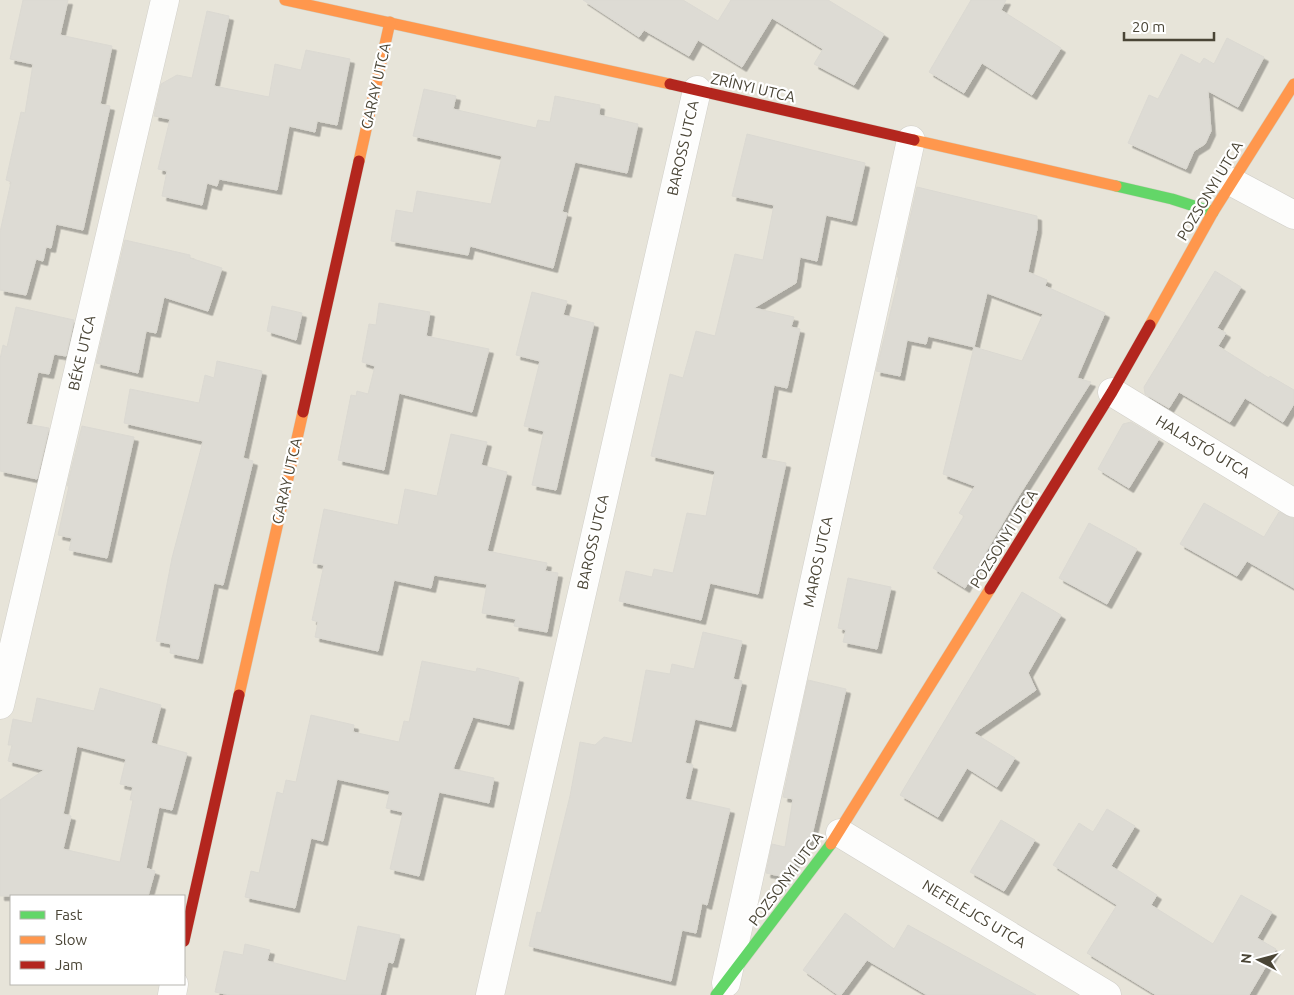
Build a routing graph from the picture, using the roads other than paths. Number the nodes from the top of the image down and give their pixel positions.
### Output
1 (165, 0) edge
2 (285, 0) edge
3 (390, 22) junction
4 (1294, 84) edge
5 (697, 90) junction
6 (911, 140) junction
7 (1232, 182) junction
8 (1212, 212) junction
9 (1294, 215) edge
10 (1112, 392) junction
11 (1294, 503) edge
12 (0, 705) edge
13 (840, 832) junction
14 (185, 937) edge
15 (721, 989) edge
16 (490, 995) edge
17 (1107, 995) edge

1 - 12 street, BÉKE UTCA
2 - 3 street, ZRÍNYI UTCA
3 - 5 street, ZRÍNYI UTCA
3 - 14 street, GARAY UTCA
4 - 7 street, POZSONYI UTCA
5 - 6 street, ZRÍNYI UTCA
5 - 16 street, BAROSS UTCA
6 - 8 street, ZRÍNYI UTCA
6 - 15 street, MAROS UTCA
7 - 8 street, POZSONYI UTCA
7 - 9 street
8 - 10 street, POZSONYI UTCA
10 - 11 street, HALASTÓ UTCA
10 - 13 street, POZSONYI UTCA
13 - 15 street, POZSONYI UTCA
13 - 17 street, NEFELEJCS UTCA

